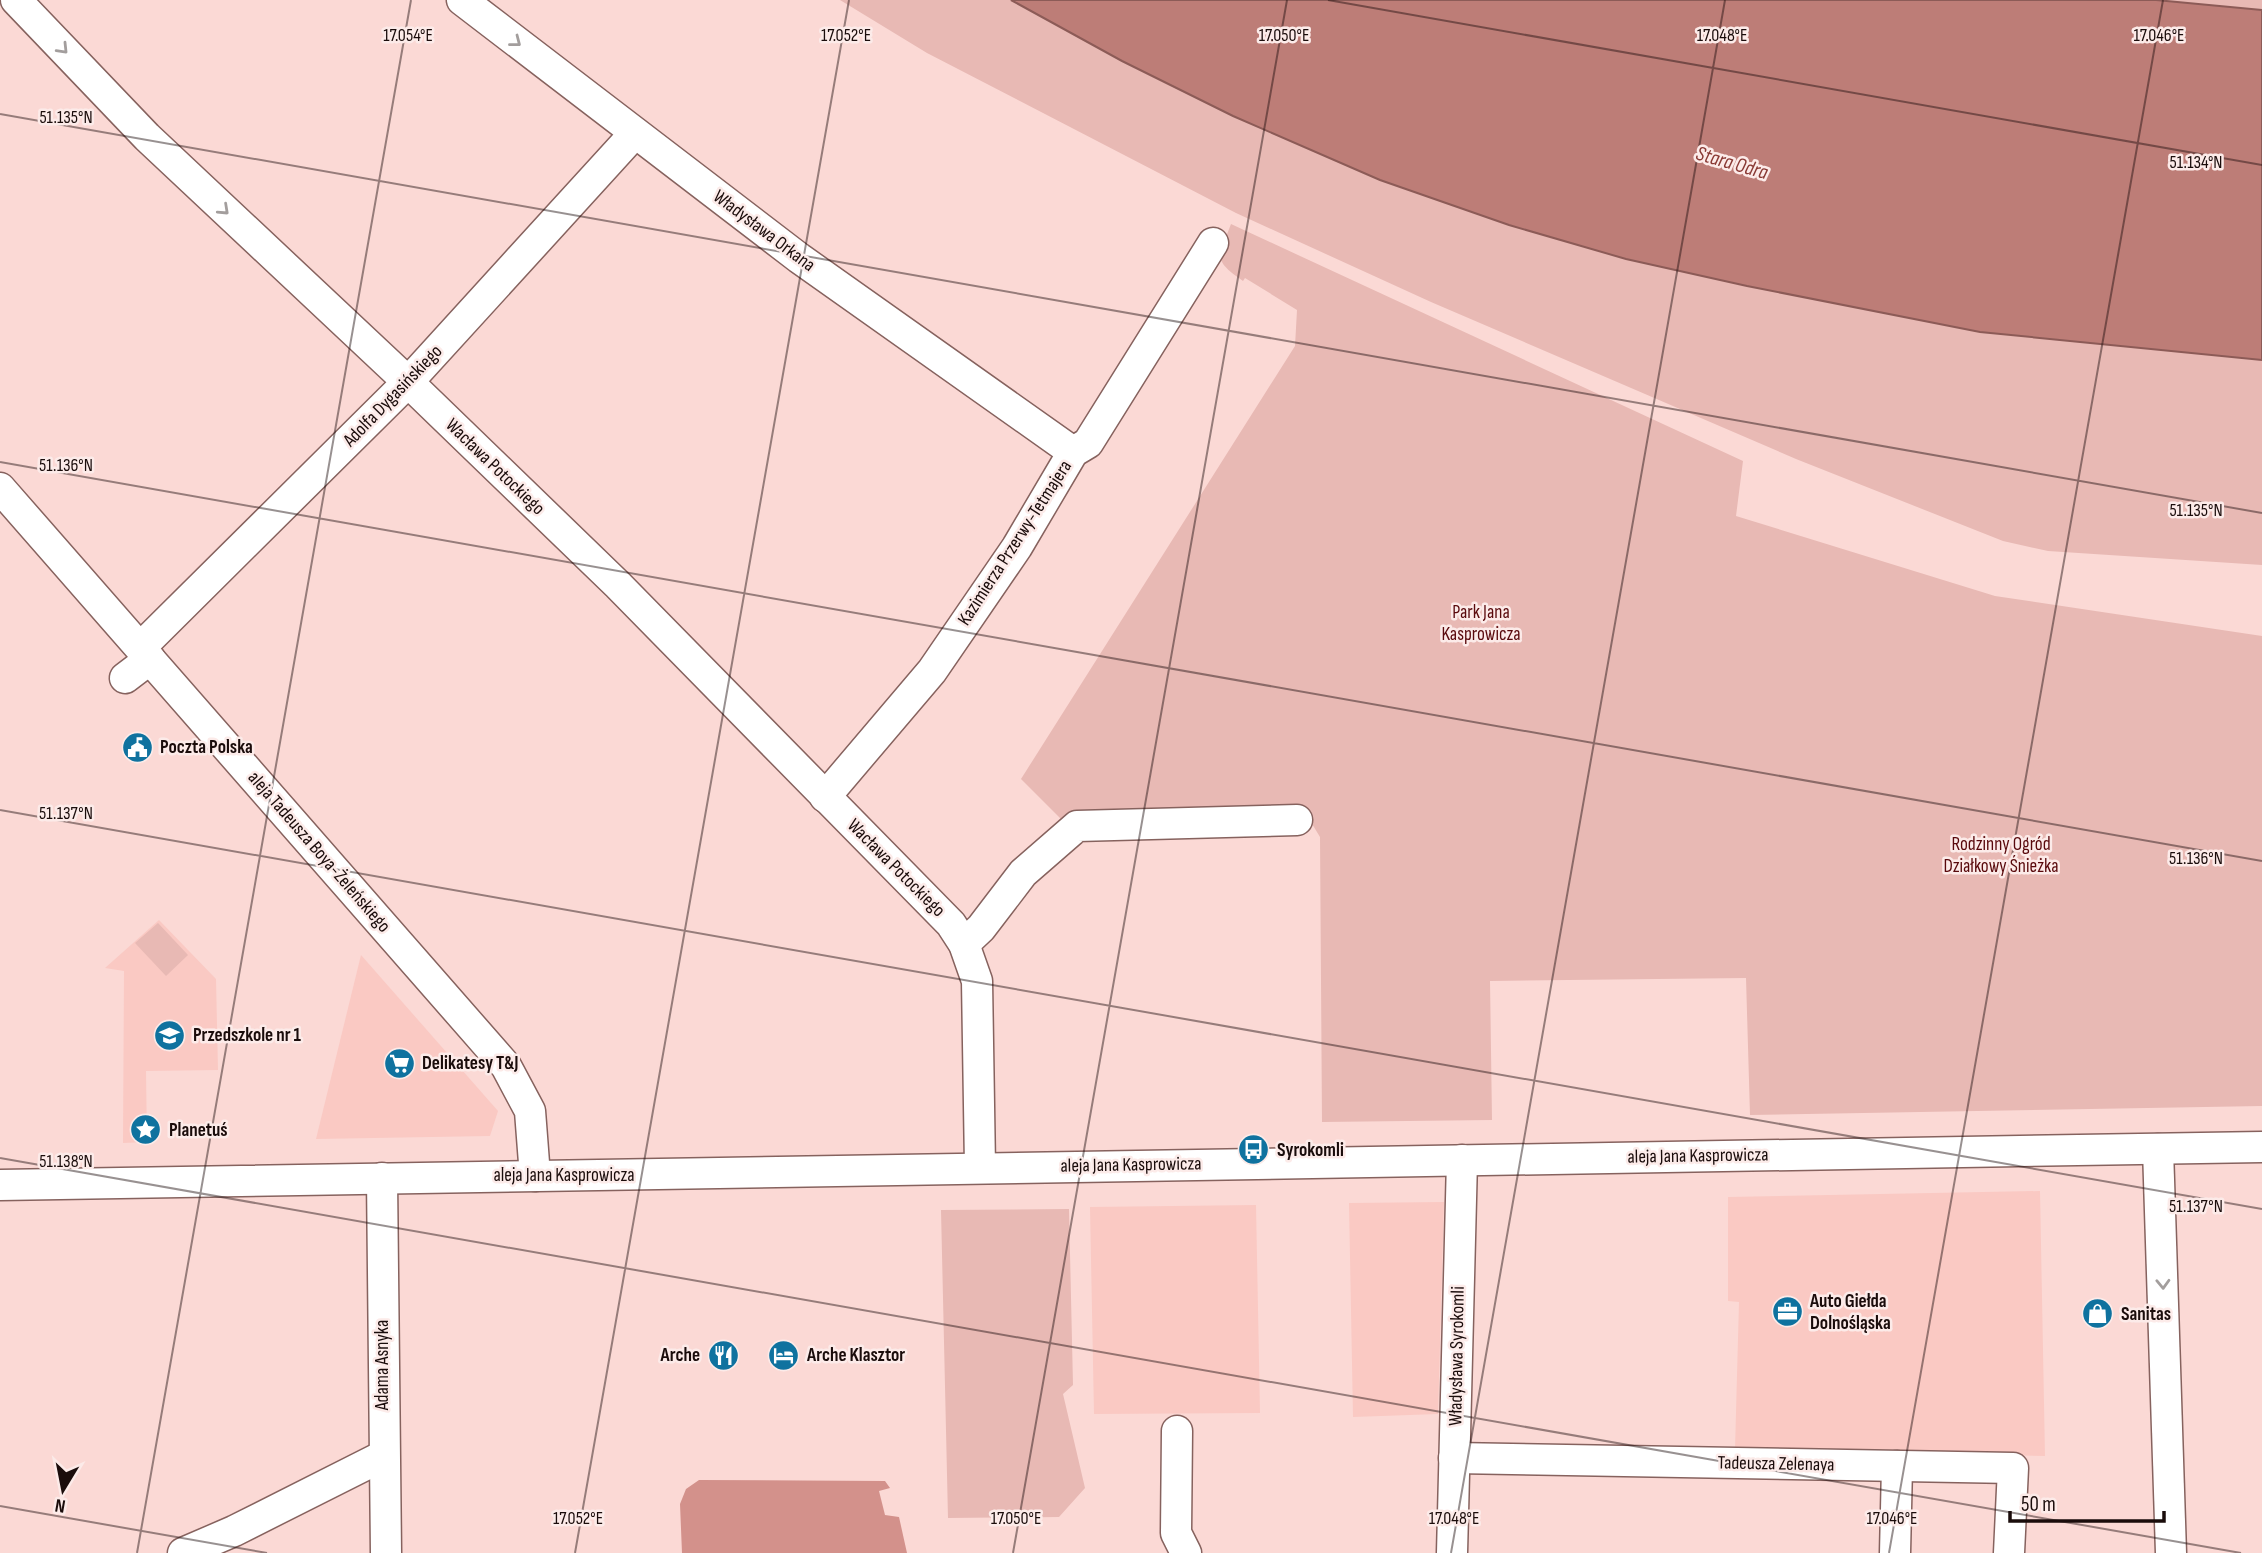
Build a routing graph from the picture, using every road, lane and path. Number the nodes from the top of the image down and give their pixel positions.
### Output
1 (16, 0) edge
2 (462, 0) edge
3 (635, 133) junction
4 (1213, 243) dead end
5 (408, 383) junction
6 (1073, 452) junction
7 (0, 488) edge
8 (145, 653) junction
9 (125, 678) dead end
10 (825, 797) junction
11 (1297, 820) dead end
12 (964, 944) junction
13 (2262, 1146) edge
14 (2158, 1149) junction
15 (1462, 1160) junction
16 (980, 1167) junction
17 (535, 1176) junction
18 (382, 1178) junction
19 (0, 1185) edge
20 (1177, 1431) dead end
21 (383, 1455) junction
22 (1454, 1458) junction
23 (1897, 1466) junction
24 (183, 1553) edge
25 (386, 1553) edge
26 (1186, 1553) edge
27 (1452, 1553) edge
28 (1895, 1553) edge
29 (2009, 1553) edge
30 (2171, 1553) edge

1 -> 5 street, Wacława Potockiego
2 -> 3 street, Władysława Orkana
3 - 5 street, Adolfa Dygasińskiego
3 - 6 street, Władysława Orkana
4 - 6 street, Kazimierza Przerwy-Tetmajera
5 - 8 street, Adolfa Dygasińskiego
5 - 10 street, Wacława Potockiego
6 - 10 street, Kazimierza Przerwy-Tetmajera
7 - 8 street, aleja Tadeusza Boya-Żeleńskiego
8 - 9 street, Adolfa Dygasińskiego
8 - 17 street, aleja Tadeusza Boya-Żeleńskiego
10 - 12 street, Wacława Potockiego
11 - 12 street
12 - 16 street, Wacława Potockiego
13 - 14 street, aleja Jana Kasprowicza
14 - 15 street, aleja Jana Kasprowicza
14 -> 30 street
15 - 16 street, aleja Jana Kasprowicza
15 - 22 street, Władysława Syrokomli
16 - 17 street, aleja Jana Kasprowicza
17 - 18 street, aleja Jana Kasprowicza
18 - 19 street, aleja Jana Kasprowicza
18 - 21 street, Adama Asnyka
20 - 26 street
21 - 24 street
21 - 25 street, Adama Asnyka
22 - 23 street, Tadeusza Zelenaya
22 - 27 street, Władysława Syrokomli
23 - 28 street
23 - 29 street, Tadeusza Zelenaya

